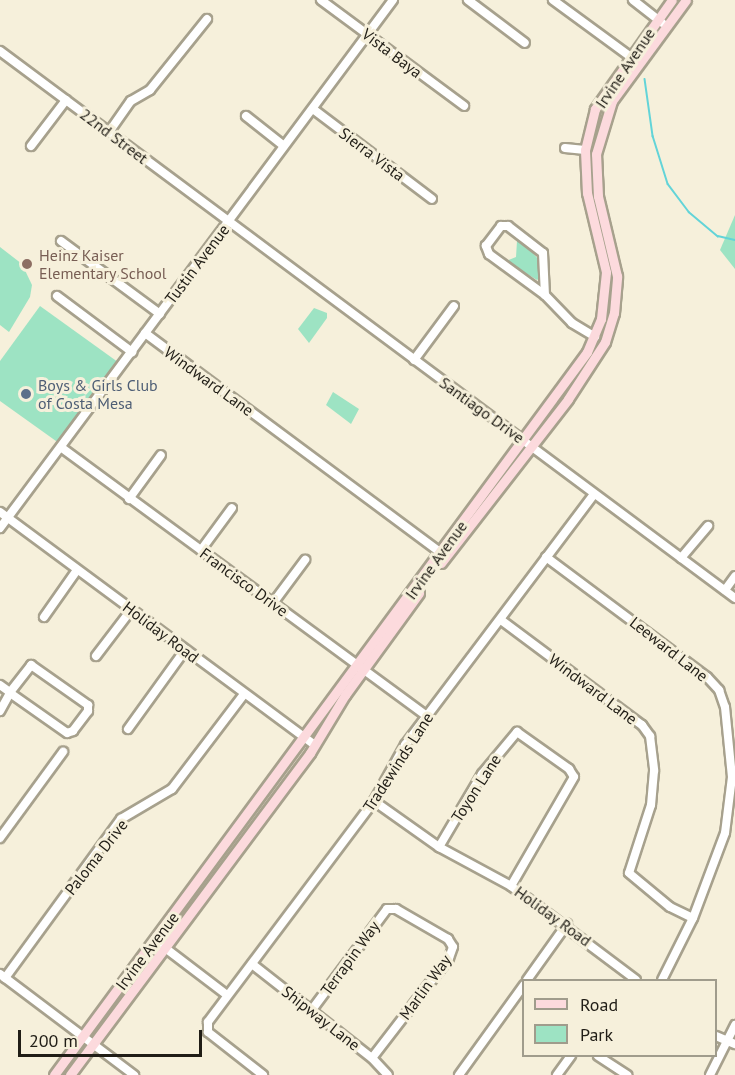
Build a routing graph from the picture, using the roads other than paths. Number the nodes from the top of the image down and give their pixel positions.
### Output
1 (321, 0) edge
2 (393, 0) edge
3 (468, 0) edge
4 (554, 0) edge
5 (633, 0) edge
6 (672, 0) edge
7 (686, 0) edge
8 (207, 20) dead end
9 (657, 20) junction
10 (666, 27) junction
11 (367, 34) junction
12 (525, 43) dead end
13 (0, 51) edge
14 (629, 57) junction
15 (639, 63) junction
16 (66, 100) junction
17 (464, 106) dead end
18 (313, 109) junction
19 (246, 116) dead end
20 (109, 132) junction
21 (31, 146) dead end
22 (284, 146) junction
23 (565, 148) dead end
24 (585, 150) junction
25 (432, 199) dead end
26 (229, 221) junction
27 (61, 241) dead end
28 (545, 294) junction
29 (57, 296) dead end
30 (454, 306) dead end
31 (160, 314) junction
32 (145, 333) junction
33 (595, 337) junction
34 (132, 352) junction
35 (414, 360) junction
36 (578, 385) junction
37 (528, 443) junction
38 (62, 448) junction
39 (161, 455) dead end
40 (594, 494) junction
41 (129, 499) junction
42 (232, 508) dead end
43 (0, 512) edge
44 (7, 518) junction
45 (708, 526) dead end
46 (0, 528) edge
47 (201, 550) junction
48 (444, 554) junction
49 (546, 557) junction
50 (681, 558) junction
51 (305, 560) dead end
52 (77, 570) junction
53 (735, 576) edge
54 (725, 590) junction
55 (735, 598) edge
56 (273, 603) junction
57 (131, 610) junction
58 (44, 617) dead end
59 (501, 620) junction
60 (185, 650) junction
61 (96, 656) dead end
62 (362, 667) junction
63 (6, 690) edge
64 (244, 694) junction
65 (0, 711) edge
66 (427, 716) junction
67 (128, 729) dead end
68 (305, 737) junction
69 (315, 745) junction
70 (63, 752) dead end
71 (374, 801) junction
72 (0, 822) edge
73 (8, 828) junction
74 (0, 838) edge
75 (440, 847) junction
76 (512, 885) junction
77 (391, 908) joint
78 (693, 918) junction
79 (567, 924) junction
80 (156, 940) junction
81 (166, 949) junction
82 (252, 964) junction
83 (3, 976) edge
84 (528, 979) edge
85 (634, 979) edge
86 (663, 979) edge
87 (522, 988) edge
88 (227, 995) junction
89 (311, 1011) junction
90 (735, 1025) edge
91 (717, 1036) edge
92 (82, 1037) junction
93 (732, 1043) edge
94 (94, 1045) junction
95 (570, 1057) edge
96 (600, 1057) edge
97 (372, 1058) junction
98 (54, 1075) edge
99 (70, 1075) edge
100 (134, 1075) edge
101 (264, 1075) edge
102 (388, 1075) edge
103 (459, 1075) edge
104 (557, 1075) edge
105 (627, 1075) edge
106 (710, 1075) edge

1 - 11 street, Vista Baya
2 - 11 street, Tustin Avenue
3 - 12 street
4 - 14 street
5 - 9 street
6 - 9 main road, Irvine Avenue
7 - 10 main road, Irvine Avenue
8 - 20 street
9 - 10 street
9 - 14 main road, Irvine Avenue
10 - 15 main road, Irvine Avenue
11 - 17 street, Vista Baya
11 - 18 street, Tustin Avenue
13 - 16 street, 22nd Street
14 - 15 street
14 - 24 main road, Irvine Avenue
15 - 36 main road, Irvine Avenue
16 - 20 street, 22nd Street
16 - 21 street
18 - 22 street, Tustin Avenue
18 - 25 street, Sierra Vista
19 - 22 street
20 - 26 street, 22nd Street
22 - 26 street, Tustin Avenue
23 - 24 street
24 - 33 main road, Irvine Avenue
26 - 31 street, Tustin Avenue
26 - 35 street, Santiago Drive
27 - 31 street
28 - 28 street
28 - 33 street
29 - 34 street
30 - 35 street
31 - 32 street, Tustin Avenue
32 - 34 street, Tustin Avenue
32 - 48 street, Windward Lane
33 - 36 main road
33 - 37 main road, Irvine Avenue
34 - 38 street, Tustin Avenue
35 - 37 street, Santiago Drive
36 - 37 main road, Irvine Avenue
37 - 40 street, Santiago Drive
37 - 48 main road, Irvine Avenue
38 - 41 street, Francisco Drive
38 - 44 street, Tustin Avenue
39 - 41 street
40 - 49 street, Tradewinds Lane
40 - 50 street, Santiago Drive
41 - 47 street, Francisco Drive
42 - 47 street
43 - 44 street, Holiday Road
44 - 46 street, Tustin Avenue
44 - 52 street, Holiday Road
45 - 50 street
47 - 56 street, Francisco Drive
48 - 62 main road, Irvine Avenue
49 - 59 street, Tradewinds Lane
49 - 78 street, Leeward Lane
50 - 54 street, Santiago Drive
51 - 56 street
52 - 57 street, Holiday Road
52 - 58 street
53 - 54 street
54 - 55 street, Santiago Drive
56 - 62 street, Francisco Drive
57 - 60 street, Holiday Road
57 - 61 street
59 - 66 street, Tradewinds Lane
59 - 78 street, Windward Lane
60 - 64 street, Holiday Road
60 - 67 street
62 - 66 street, Francisco Drive
62 - 68 main road, Irvine Avenue
62 - 69 main road, Irvine Avenue
63 - 63 street
63 - 65 street
64 - 68 street, Holiday Road
64 - 83 street, Paloma Drive
66 - 71 street, Tradewinds Lane
68 - 69 street, Holiday Road
68 - 80 main road, Irvine Avenue
69 - 81 main road, Irvine Avenue
70 - 73 street
71 - 75 street, Holiday Road
71 - 82 street, Tradewinds Lane
72 - 73 street
73 - 74 street
75 - 76 street, Holiday Road
75 - 76 street, Toyon Lane
76 - 79 street, Holiday Road
77 - 89 street, Terrapin Way
77 - 97 street, Marlin Way
78 - 86 street, Leeward Lane
79 - 84 street
79 - 85 street, Holiday Road
80 - 81 street
80 - 92 main road, Irvine Avenue
81 - 88 street
81 - 94 main road, Irvine Avenue
82 - 88 street, Tradewinds Lane
82 - 89 street, Shipway Lane
83 - 92 street
87 - 103 street
88 - 101 street, Tradewinds Lane
89 - 97 street, Shipway Lane
90 - 93 street
91 - 93 street
92 - 94 street
92 - 98 main road, Irvine Avenue
93 - 106 street
94 - 99 main road, Irvine Avenue
94 - 100 street
95 - 104 street
96 - 105 street
97 - 102 street, Shipway Lane

